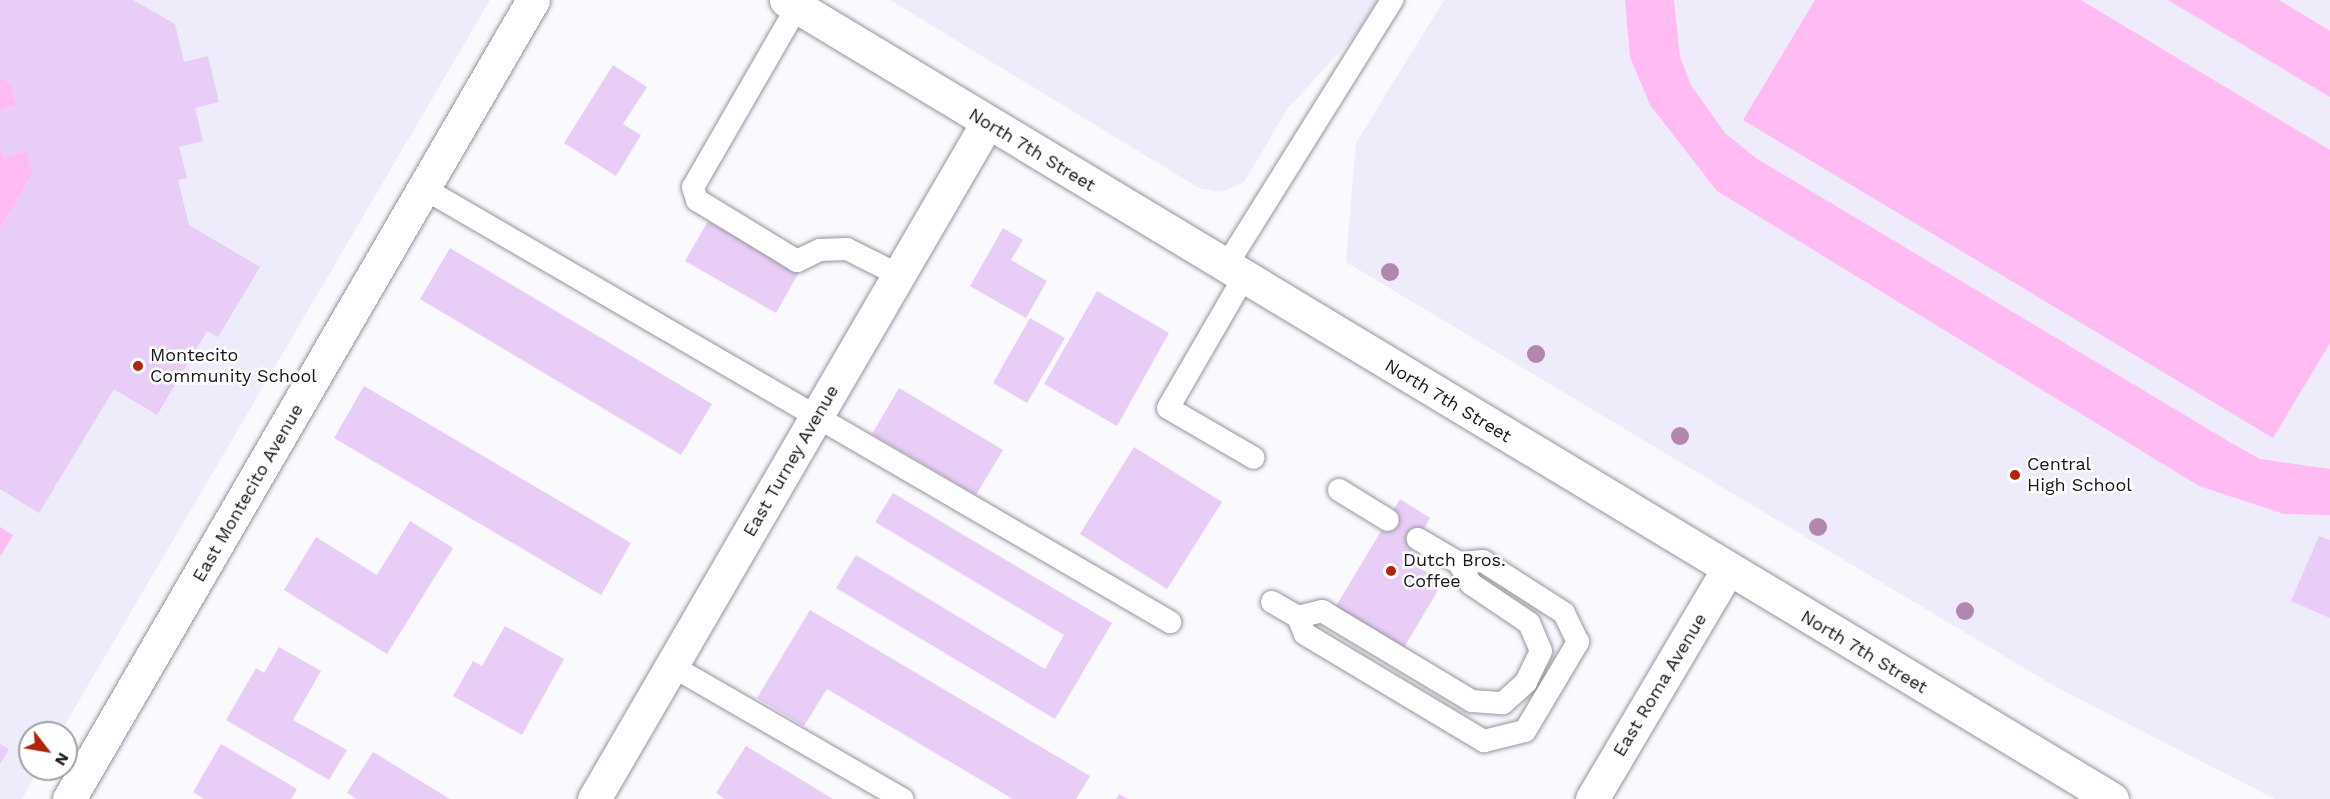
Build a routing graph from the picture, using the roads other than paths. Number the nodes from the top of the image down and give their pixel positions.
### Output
1 (533, 0) edge
2 (1392, 0) edge
3 (791, 3) edge
4 (987, 123) junction
5 (425, 189) junction
6 (1235, 272) junction
7 (897, 274) junction
8 (819, 414) junction
9 (1254, 458) dead end
10 (1339, 490) dead end
11 (1388, 520) dead end
12 (1418, 539) dead end
13 (1459, 563) junction
14 (1727, 571) junction
15 (1272, 603) dead end
16 (1298, 617) junction
17 (1170, 622) dead end
18 (672, 666) junction
19 (69, 799) edge
20 (594, 799) edge
21 (902, 799) edge
22 (1592, 799) edge
23 (2112, 799) edge

1 - 5 street, East Montecito Avenue
2 - 6 lane
3 - 4 street, North 7th Street
3 - 7 lane
4 - 6 street, North 7th Street
4 - 7 street, East Turney Avenue
5 - 8 lane
5 - 19 street, East Montecito Avenue
6 - 9 lane
6 - 14 street, North 7th Street
7 - 8 street, East Turney Avenue
8 - 17 lane
8 - 18 street, East Turney Avenue
10 - 11 lane
12 - 13 lane
13 - 16 lane
13 - 16 lane
14 - 22 street, East Roma Avenue
14 - 23 street, North 7th Street
15 - 16 lane
18 - 20 street, East Turney Avenue
18 - 21 lane

